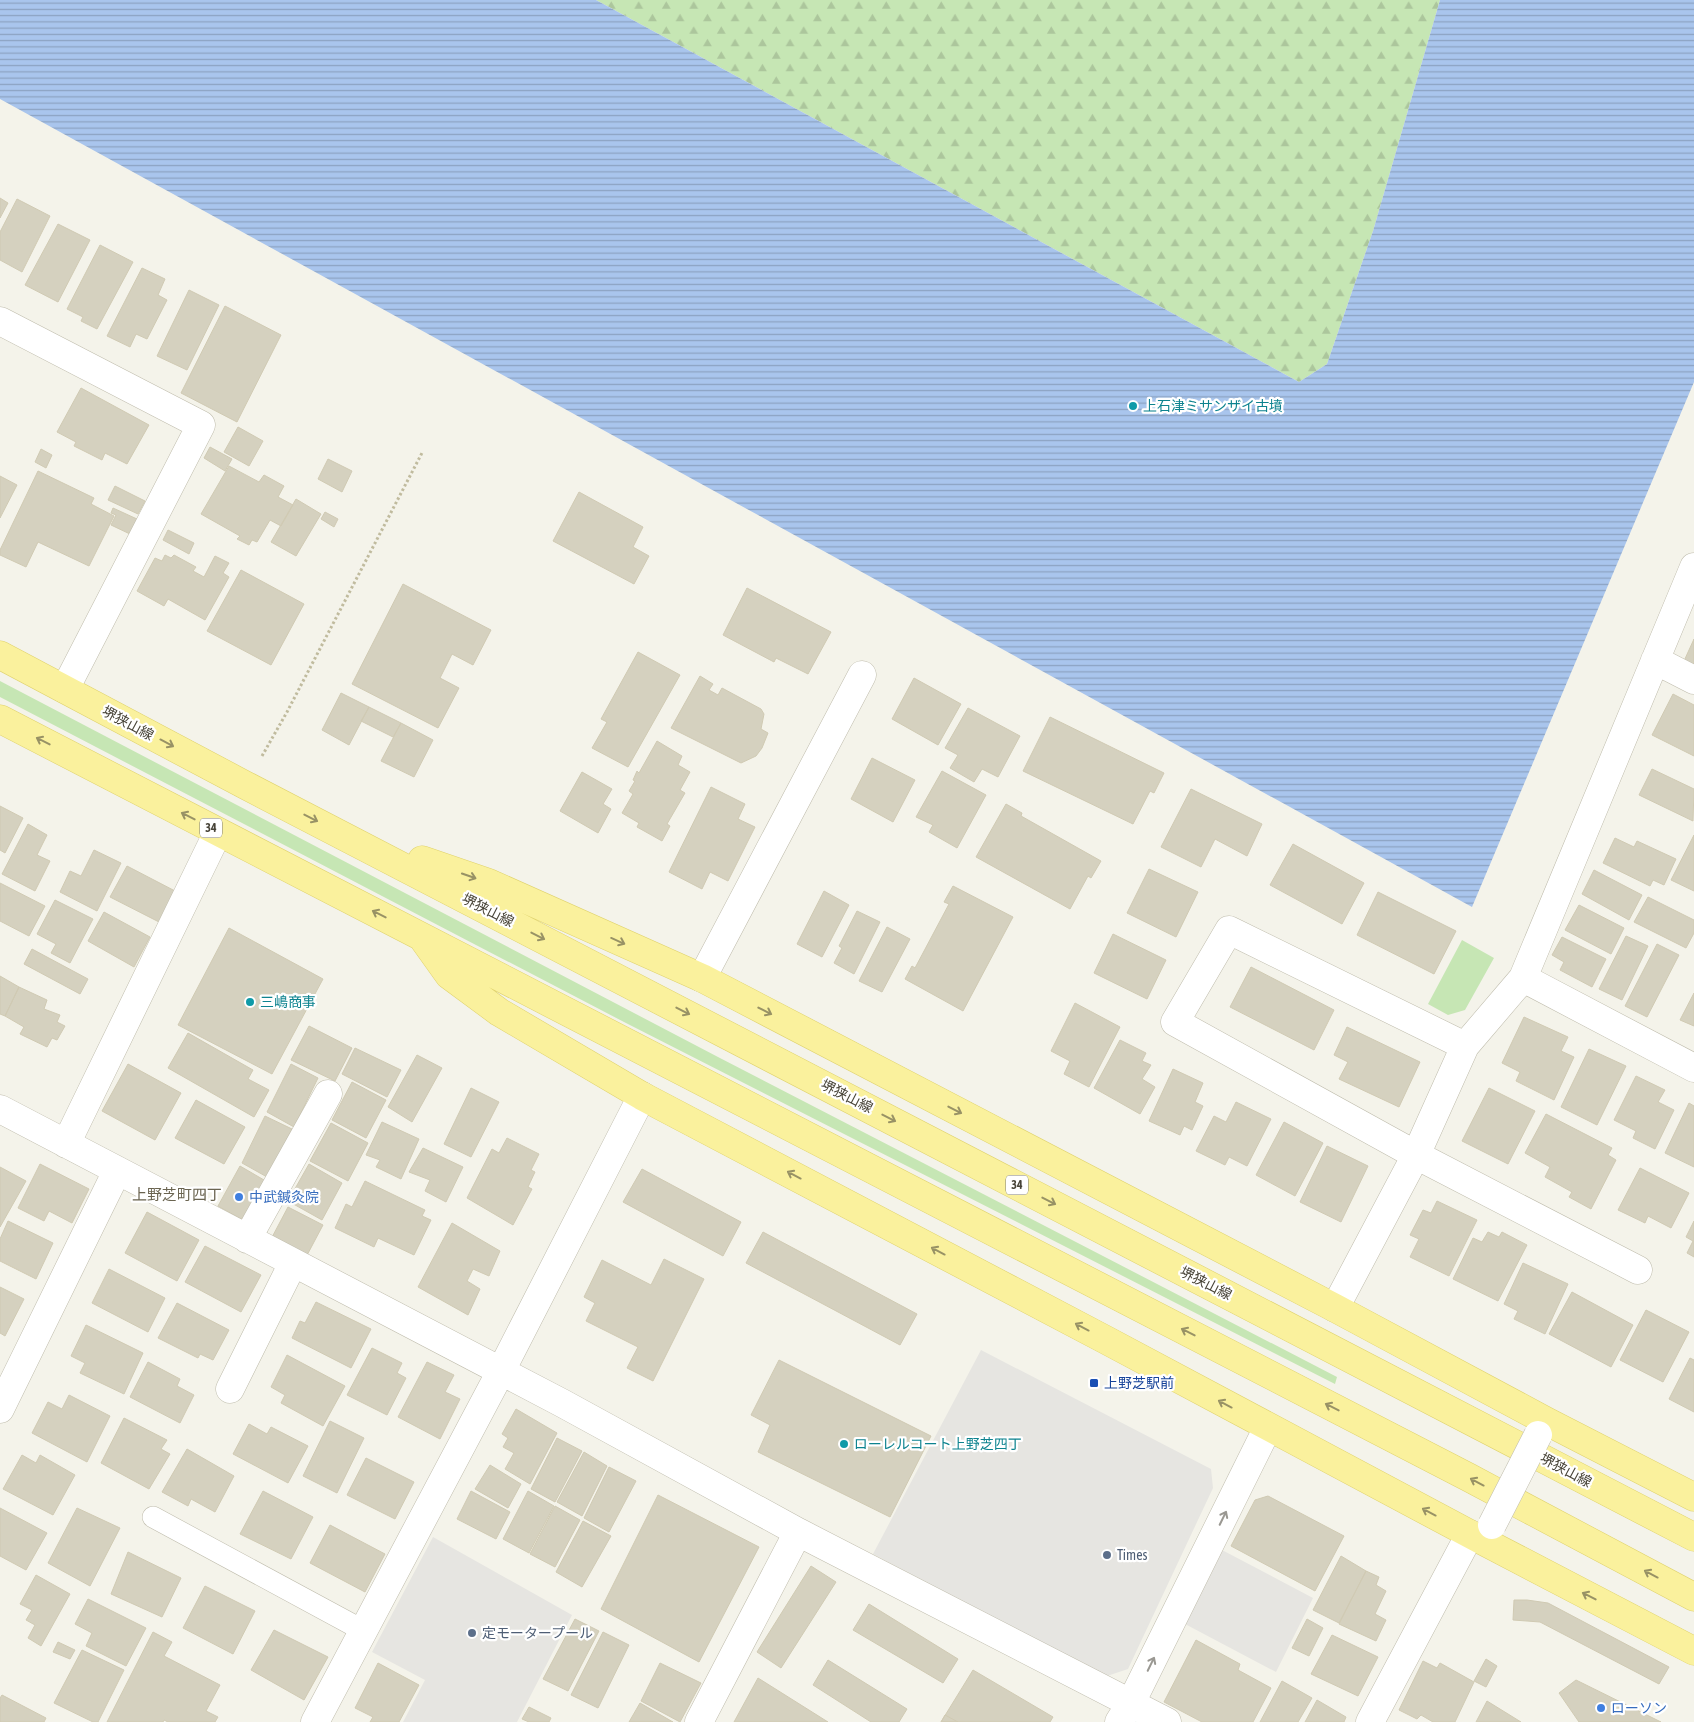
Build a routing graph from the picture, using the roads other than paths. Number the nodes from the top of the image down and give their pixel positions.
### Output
1 (0, 321) edge
2 (1694, 567) edge
3 (0, 655) edge
4 (1655, 660) junction
5 (862, 675) dead end
6 (1694, 680) edge
7 (65, 690) junction
8 (0, 719) edge
9 (218, 832) junction
10 (340, 833) junction
11 (422, 937) junction
12 (702, 978) junction
13 (1523, 978) junction
14 (1465, 1046) junction
15 (1694, 1068) edge
16 (328, 1094) dead end
17 (642, 1096) junction
18 (0, 1109) edge
19 (66, 1144) junction
20 (1416, 1155) junction
21 (117, 1171) junction
22 (247, 1239) junction
23 (293, 1263) junction
24 (1638, 1270) dead end
25 (1335, 1308) junction
26 (501, 1371) junction
27 (230, 1389) dead end
28 (0, 1409) edge
29 (1268, 1427) junction
30 (1542, 1428) junction
31 (1694, 1497) edge
32 (153, 1517) dead end
33 (798, 1532) junction
34 (1482, 1534) junction
35 (1694, 1538) edge
36 (1694, 1597) edge
37 (364, 1631) junction
38 (1694, 1651) edge
39 (1125, 1712) edge
40 (316, 1722) edge
41 (699, 1722) edge
42 (1167, 1722) edge
43 (1370, 1722) edge

1 - 7 street
2 - 4 street
3 - 7 main road, 堺狭山線 / 34
4 - 6 street
4 - 13 street
5 - 12 street
7 -> 10 main road, 堺狭山線 / 34
9 -> 8 main road, 34
11 -> 9 main road, 34
9 - 19 street
10 -> 12 main road
10 -> 35 main road, 堺狭山線 / 34
11 - 17 main road
36 -> 11 main road, 34
12 -> 25 main road
13 - 14 street
13 - 15 street
14 - 20 street
14 - 20 street
16 - 22 street
17 - 26 street
29 -> 17 main road
18 - 19 street
19 - 21 street
20 - 24 street
20 - 25 street
21 - 22 street
21 - 28 street
22 - 23 street
23 - 26 street
23 - 27 street
25 - 30 main road
26 - 33 street
26 - 37 street
34 -> 29 main road
39 -> 29 street
30 - 31 main road
30 - 34 street, bridge
32 - 37 lane
33 - 39 street
33 - 41 street
38 -> 34 main road
34 - 43 street
37 - 40 street
39 - 42 street

